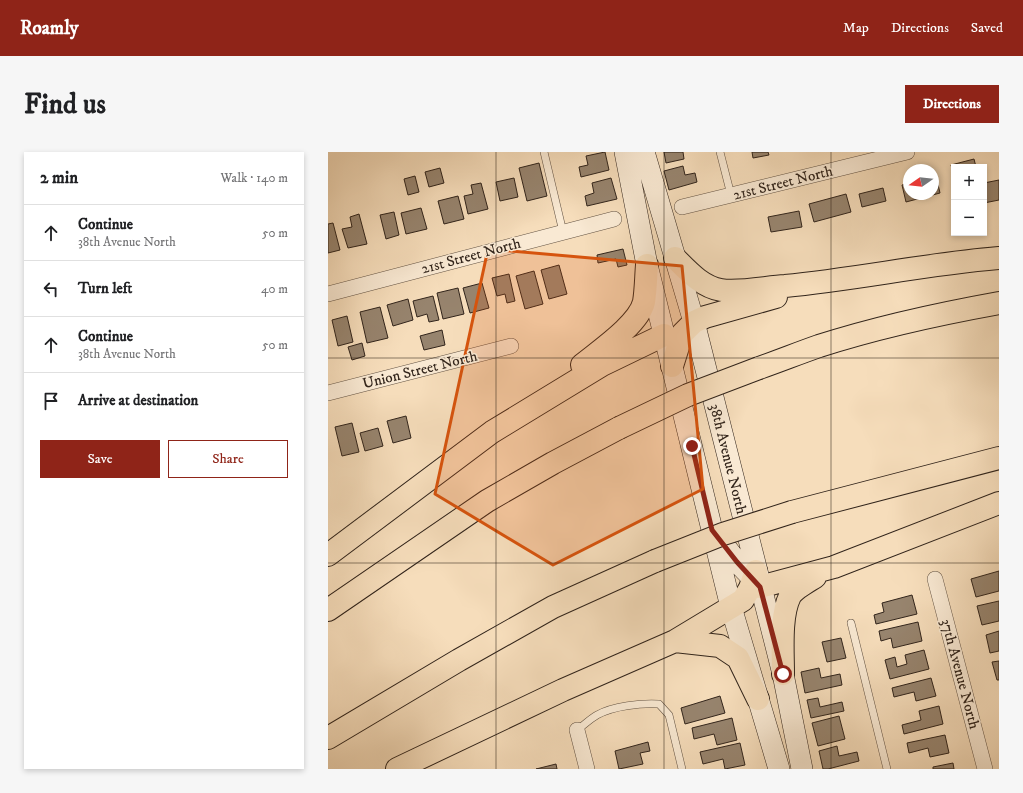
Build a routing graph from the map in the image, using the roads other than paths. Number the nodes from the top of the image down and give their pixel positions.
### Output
1 (544, 152) edge
2 (625, 152) edge
3 (644, 152) edge
4 (720, 152) edge
5 (907, 152) edge
6 (731, 196) junction
7 (682, 208) dead end
8 (614, 219) dead end
9 (563, 232) junction
10 (675, 258) junction
11 (999, 258) edge
12 (647, 265) junction
13 (830, 282) junction
14 (328, 294) edge
15 (999, 303) edge
16 (694, 322) junction
17 (672, 339) junction
18 (511, 346) dead end
19 (672, 366) joint
20 (328, 393) edge
21 (525, 410) junction
22 (717, 412) junction
23 (999, 458) edge
24 (999, 503) edge
25 (712, 530) junction
26 (328, 555) edge
27 (834, 567) junction
28 (757, 579) junction
29 (935, 579) dead end
30 (731, 607) junction
31 (328, 610) edge
32 (851, 623) dead end
33 (675, 641) junction
34 (783, 674) junction
35 (758, 699) junction
36 (577, 730) joint
37 (328, 738) edge
38 (397, 769) edge
39 (587, 769) edge
40 (682, 769) edge
41 (779, 769) edge
42 (802, 769) edge
43 (887, 769) edge
44 (985, 769) edge

1 - 9 lane
2 - 12 main road
3 - 10 main road, 38th Avenue North
4 - 6 lane
5 - 6 street, 21st Street North
6 - 7 street, 21st Street North
8 - 9 street, 21st Street North
9 - 14 street, 21st Street North
10 - 13 highway
10 - 16 main road, 38th Avenue North
11 - 13 highway
12 - 17 main road
12 - 21 highway
13 - 16 highway
15 - 31 highway, bridge
16 - 17 highway
16 - 22 main road, 38th Avenue North
17 - 19 highway
17 - 21 highway
17 - 22 main road
18 - 20 street, Union Street North
19 - 25 main road
21 - 26 highway
22 - 28 main road, 38th Avenue North
23 - 37 highway, bridge
24 - 27 highway
25 - 28 main road
25 - 30 main road
27 - 28 highway
27 - 34 highway
28 - 30 highway
28 - 34 main road, 38th Avenue North
29 - 44 street, 37th Avenue North
30 - 33 highway
30 - 35 main road
32 - 43 lane
33 - 35 highway
33 - 38 highway
34 - 42 main road, 38th Avenue North
35 - 41 main road
36 - 39 street
36 - 40 lane

